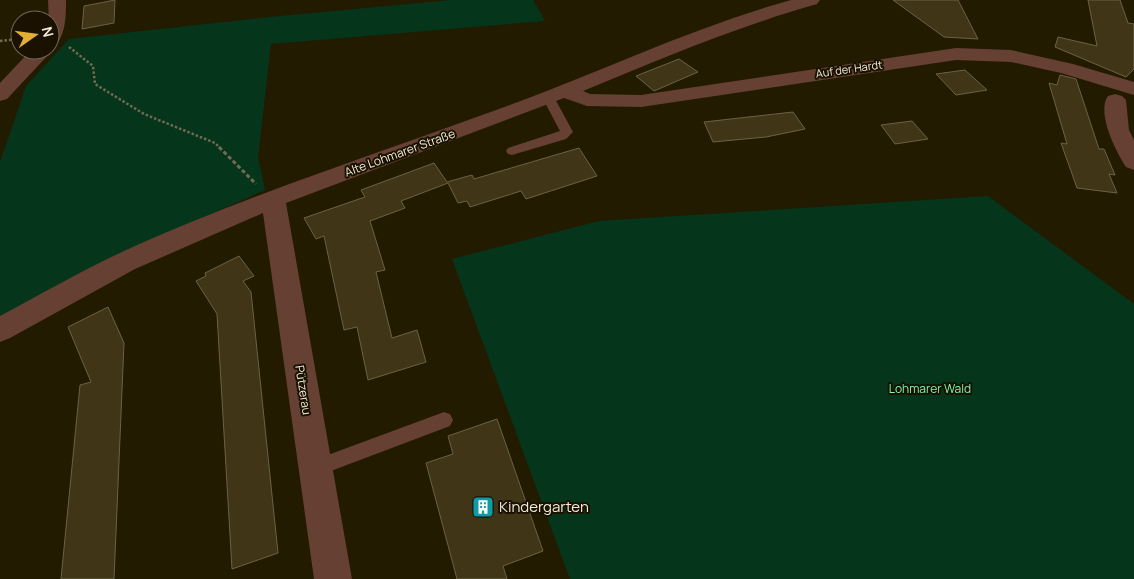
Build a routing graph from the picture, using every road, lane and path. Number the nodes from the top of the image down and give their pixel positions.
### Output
1 (811, 0) edge
2 (60, 48) edge
3 (30, 60) edge
4 (1134, 89) edge
5 (1, 92) edge
6 (556, 94) junction
7 (1115, 100) dead end
8 (512, 151) dead end
9 (1134, 162) edge
10 (272, 200) junction
11 (0, 330) edge
12 (444, 420) dead end
13 (315, 468) junction
14 (333, 579) edge

1 - 6 street, Alte Lohmarer Straße
2 - 10 path
3 - 5 street
4 - 6 street, Auf der Hardt
6 - 8 lane
6 - 10 street, Alte Lohmarer Straße
7 - 9 street
10 - 11 street, Alte Lohmarer Straße
10 - 13 street, Pützerau
12 - 13 lane
13 - 14 street, Pützerau

